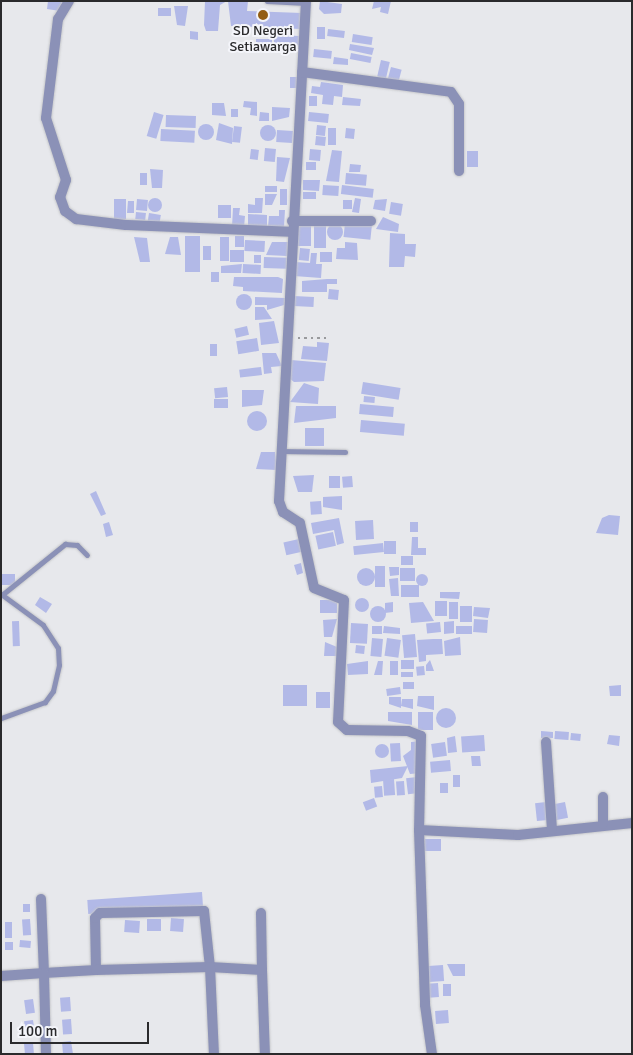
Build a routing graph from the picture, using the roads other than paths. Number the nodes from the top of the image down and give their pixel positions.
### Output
1 (69, 1) edge
2 (267, 1) edge
3 (306, 2) edge
4 (302, 72) junction
5 (459, 171) dead end
6 (371, 221) dead end
7 (291, 226) junction
8 (281, 451) junction
9 (345, 452) dead end
10 (87, 555) dead end
11 (2, 594) edge
12 (1, 718) edge
13 (546, 742) dead end
14 (603, 797) dead end
15 (632, 823) edge
16 (603, 824) junction
17 (419, 830) junction
18 (552, 830) junction
19 (41, 899) dead end
20 (261, 913) dead end
21 (210, 967) junction
22 (96, 970) junction
23 (262, 970) junction
24 (44, 974) junction
25 (1, 976) edge
26 (46, 1054) edge
27 (214, 1054) edge
28 (265, 1054) edge
29 (432, 1054) edge

1 - 7 street
2 - 3 lane
3 - 4 street
4 - 5 street
4 - 7 street
6 - 7 street
7 - 8 street
8 - 9 lane
8 - 17 street
10 - 11 lane
11 - 12 lane
13 - 18 street
14 - 16 street
15 - 16 street
16 - 18 street
17 - 18 street
17 - 29 street
19 - 24 street
20 - 23 street
21 - 22 street
21 - 22 street
21 - 23 street
21 - 27 street
22 - 24 street
23 - 28 street
24 - 25 street
24 - 26 street

